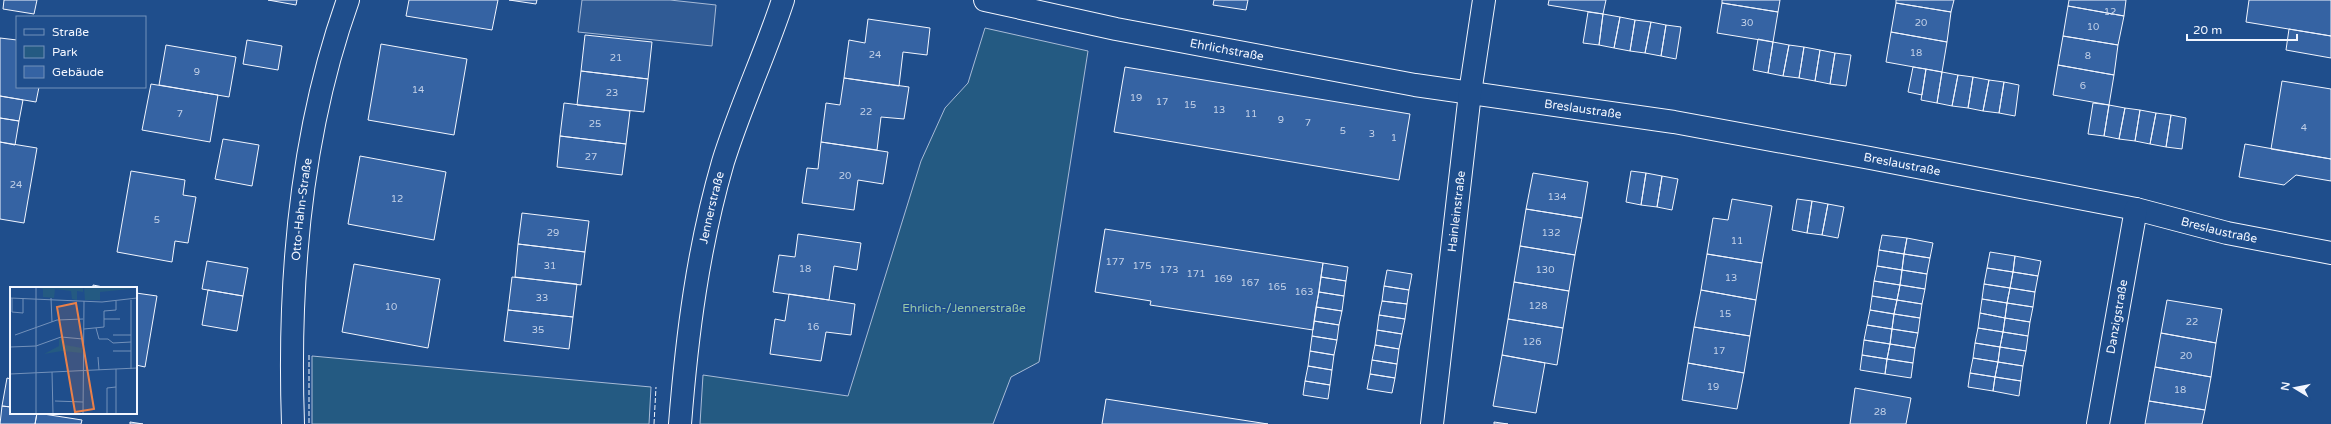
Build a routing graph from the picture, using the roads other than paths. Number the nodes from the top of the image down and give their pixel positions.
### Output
1 (348, 0) edge
2 (783, 0) edge
3 (985, 0) edge
4 (1484, 0) edge
5 (1470, 93) junction
6 (2136, 209) junction
7 (2331, 253) edge
8 (293, 424) edge
9 (680, 424) edge
10 (1432, 424) edge
11 (2098, 424) edge

1 - 8 street, Otto-Hahn-Straße
2 - 9 street, Jennerstraße
3 - 5 street, Ehrlichstraße
4 - 5 street, Hainleinstraße
5 - 6 street, Breslaustraße
5 - 10 street, Hainleinstraße
6 - 7 street, Breslaustraße
6 - 11 street, Danzigstraße

